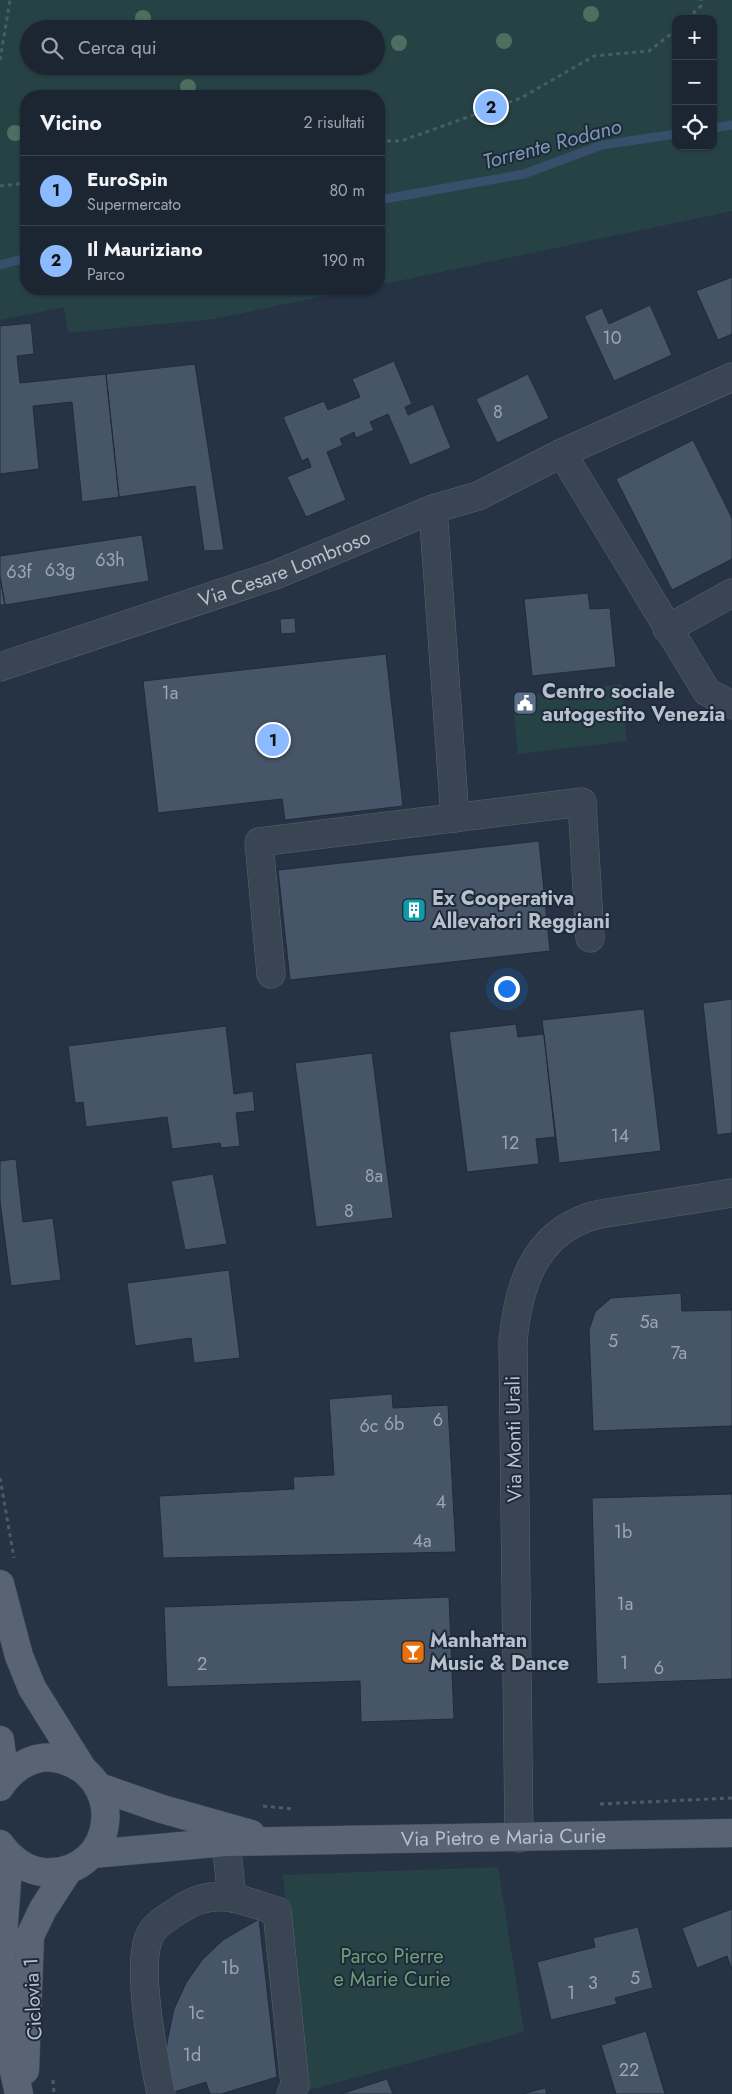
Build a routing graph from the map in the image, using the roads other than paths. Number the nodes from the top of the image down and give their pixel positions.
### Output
1 (732, 377) edge
2 (562, 453) junction
3 (433, 509) junction
4 (732, 593) edge
5 (667, 629) junction
6 (0, 667) edge
7 (732, 705) edge
8 (455, 818) junction
9 (590, 938) dead end
10 (270, 974) dead end
11 (732, 1193) edge
12 (0, 1584) edge
13 (0, 1740) edge
14 (90, 1778) junction
15 (3, 1783) edge
16 (732, 1833) edge
17 (519, 1838) junction
18 (276, 1841) junction
19 (226, 1842) junction
20 (4, 1850) edge
21 (92, 1854) junction
22 (68, 1869) junction
23 (232, 1898) junction
24 (19, 2094) edge
25 (25, 2094) edge
26 (161, 2094) edge
27 (291, 2094) edge

1 - 2 street, Via Cesare Lombroso
2 - 3 street, Via Cesare Lombroso
2 - 5 street
3 - 6 street, Via Cesare Lombroso
3 - 8 street
4 - 5 street
5 - 7 street
8 - 9 street
8 - 10 street
11 - 17 street, Via Monti Urali
12 - 14 main road
13 - 15 main road
14 - 15 main road, Via Pietro e Maria Curie
14 - 18 main road, Via Pietro e Maria Curie
14 - 21 main road
16 - 17 main road, Via Pietro e Maria Curie
17 - 18 main road, Via Pietro e Maria Curie
18 - 19 main road, Via Pietro e Maria Curie
19 - 21 main road, Via Pietro e Maria Curie
19 - 23 street
20 - 22 main road
20 - 24 main road
21 - 22 main road
22 - 25 main road
23 - 26 street
23 - 27 street

